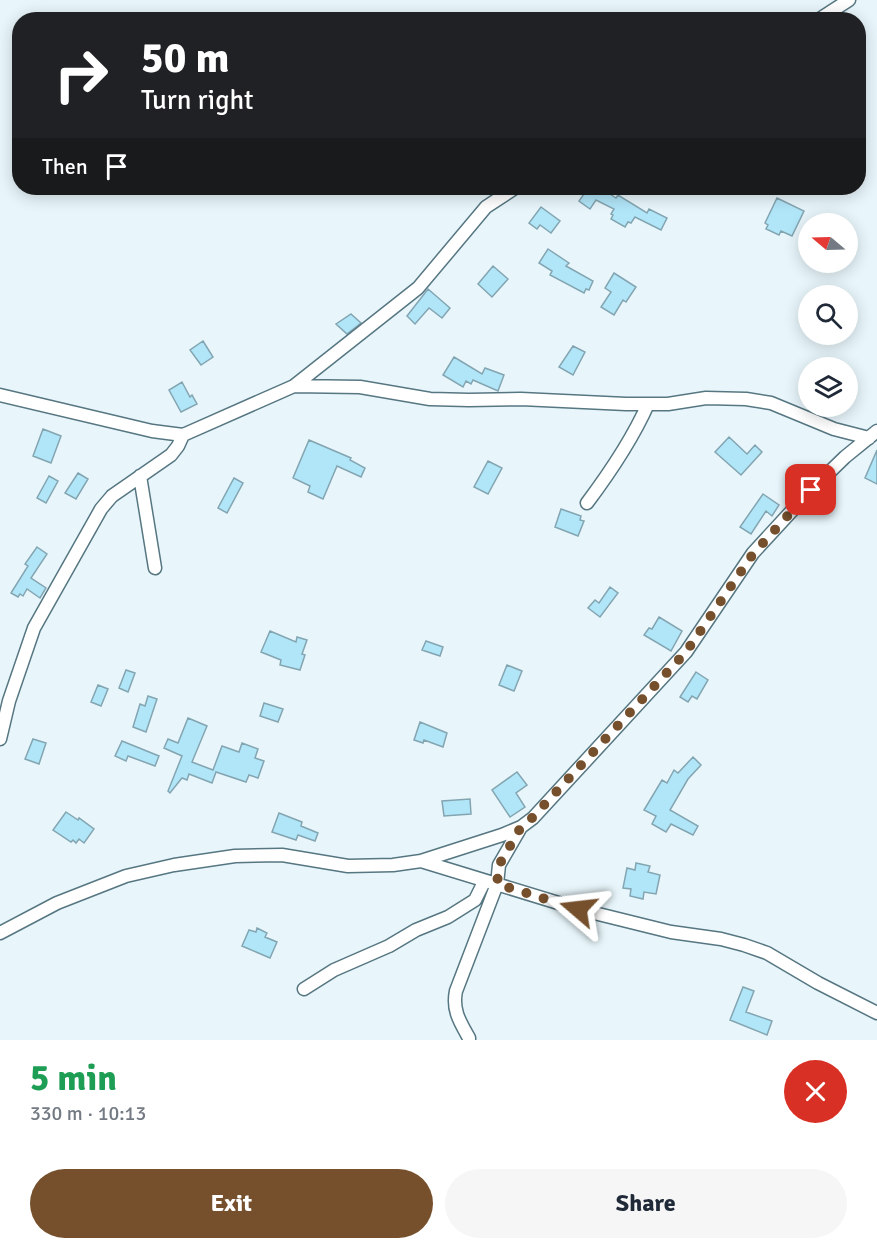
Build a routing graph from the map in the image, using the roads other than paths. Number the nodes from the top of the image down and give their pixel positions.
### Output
1 (849, 0) edge
2 (830, 12) edge
3 (504, 195) edge
4 (294, 386) junction
5 (0, 395) edge
6 (648, 404) junction
7 (183, 435) junction
8 (873, 435) edge
9 (140, 476) junction
10 (587, 503) dead end
11 (155, 568) dead end
12 (0, 737) edge
13 (521, 827) junction
14 (421, 861) junction
15 (484, 882) junction
16 (497, 884) junction
17 (0, 933) edge
18 (304, 989) dead end
19 (877, 1013) edge
20 (469, 1040) edge

1 - 2 street
3 - 4 street
4 - 6 street
4 - 7 street
5 - 7 street
6 - 8 street
6 - 10 street
7 - 9 street
8 - 13 street
9 - 11 street
9 - 12 street
13 - 14 street
13 - 16 street
14 - 15 street
14 - 17 street
15 - 16 street
15 - 18 street
16 - 19 street
16 - 20 street

